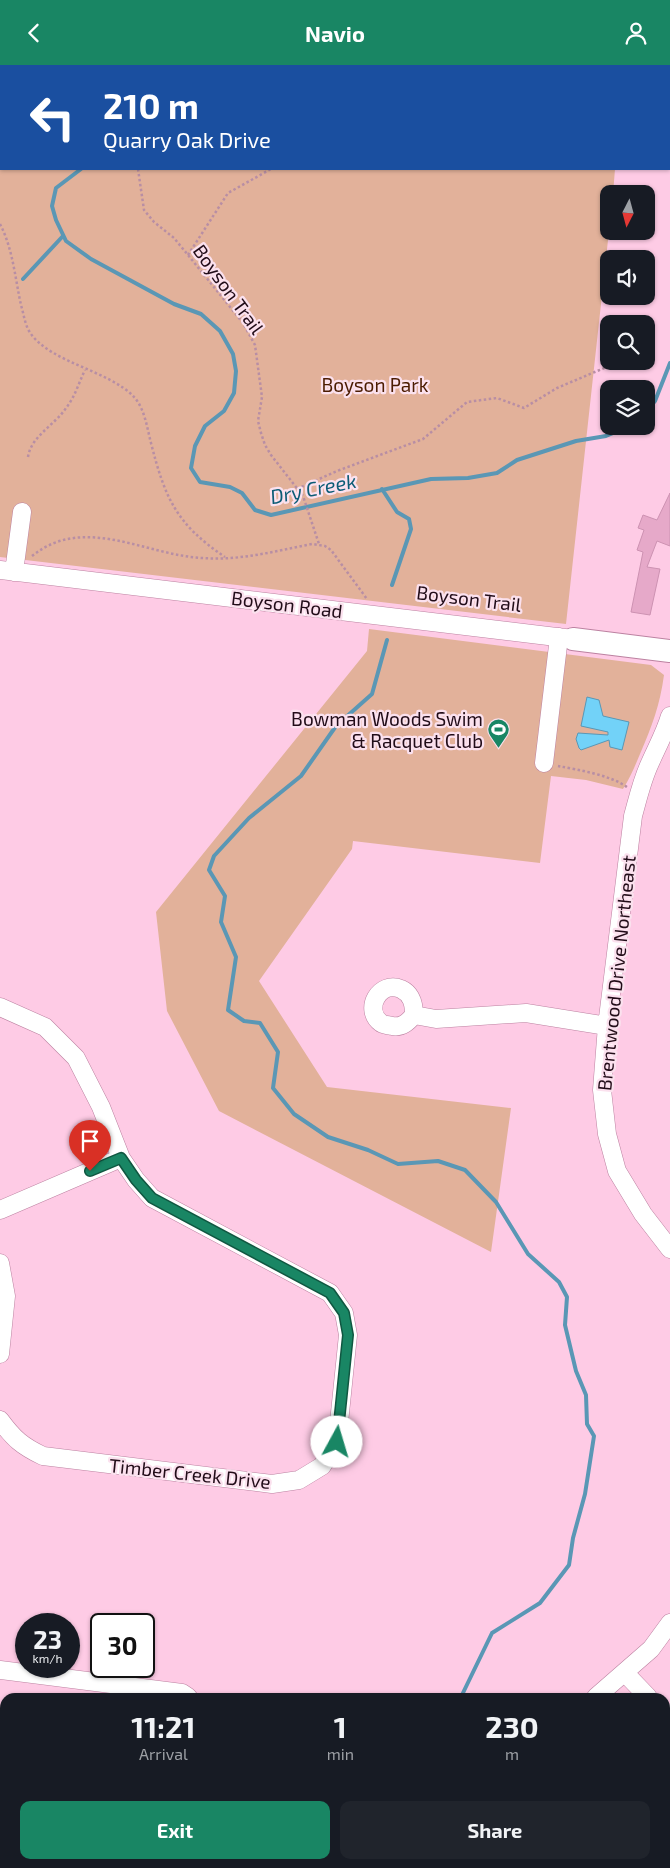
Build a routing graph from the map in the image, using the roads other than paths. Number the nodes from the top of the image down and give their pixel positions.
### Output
1 (22, 512) dead end
2 (10, 566) edge
3 (566, 638) junction
4 (670, 651) edge
5 (670, 716) edge
6 (544, 763) road end
7 (0, 1007) edge
8 (414, 1015) dead end
9 (608, 1026) junction
10 (121, 1158) junction
11 (0, 1210) edge
12 (670, 1249) edge
13 (0, 1263) edge
14 (0, 1354) edge
15 (0, 1420) edge
16 (670, 1623) edge
17 (0, 1670) edge
18 (625, 1673) junction
19 (182, 1693) edge
20 (601, 1693) edge
21 (644, 1693) edge

1 - 2 street
2 - 3 street, Boyson Road
3 - 4 main road
3 - 6 street
5 - 9 street, Brentwood Drive Northeast
7 - 10 street, Timber Creek Drive
8 - 9 street
9 - 12 street, Brentwood Drive Northeast
10 - 11 street
10 - 15 street, Timber Creek Drive
13 - 14 street
16 - 18 street
17 - 19 street
18 - 20 street
18 - 21 street

